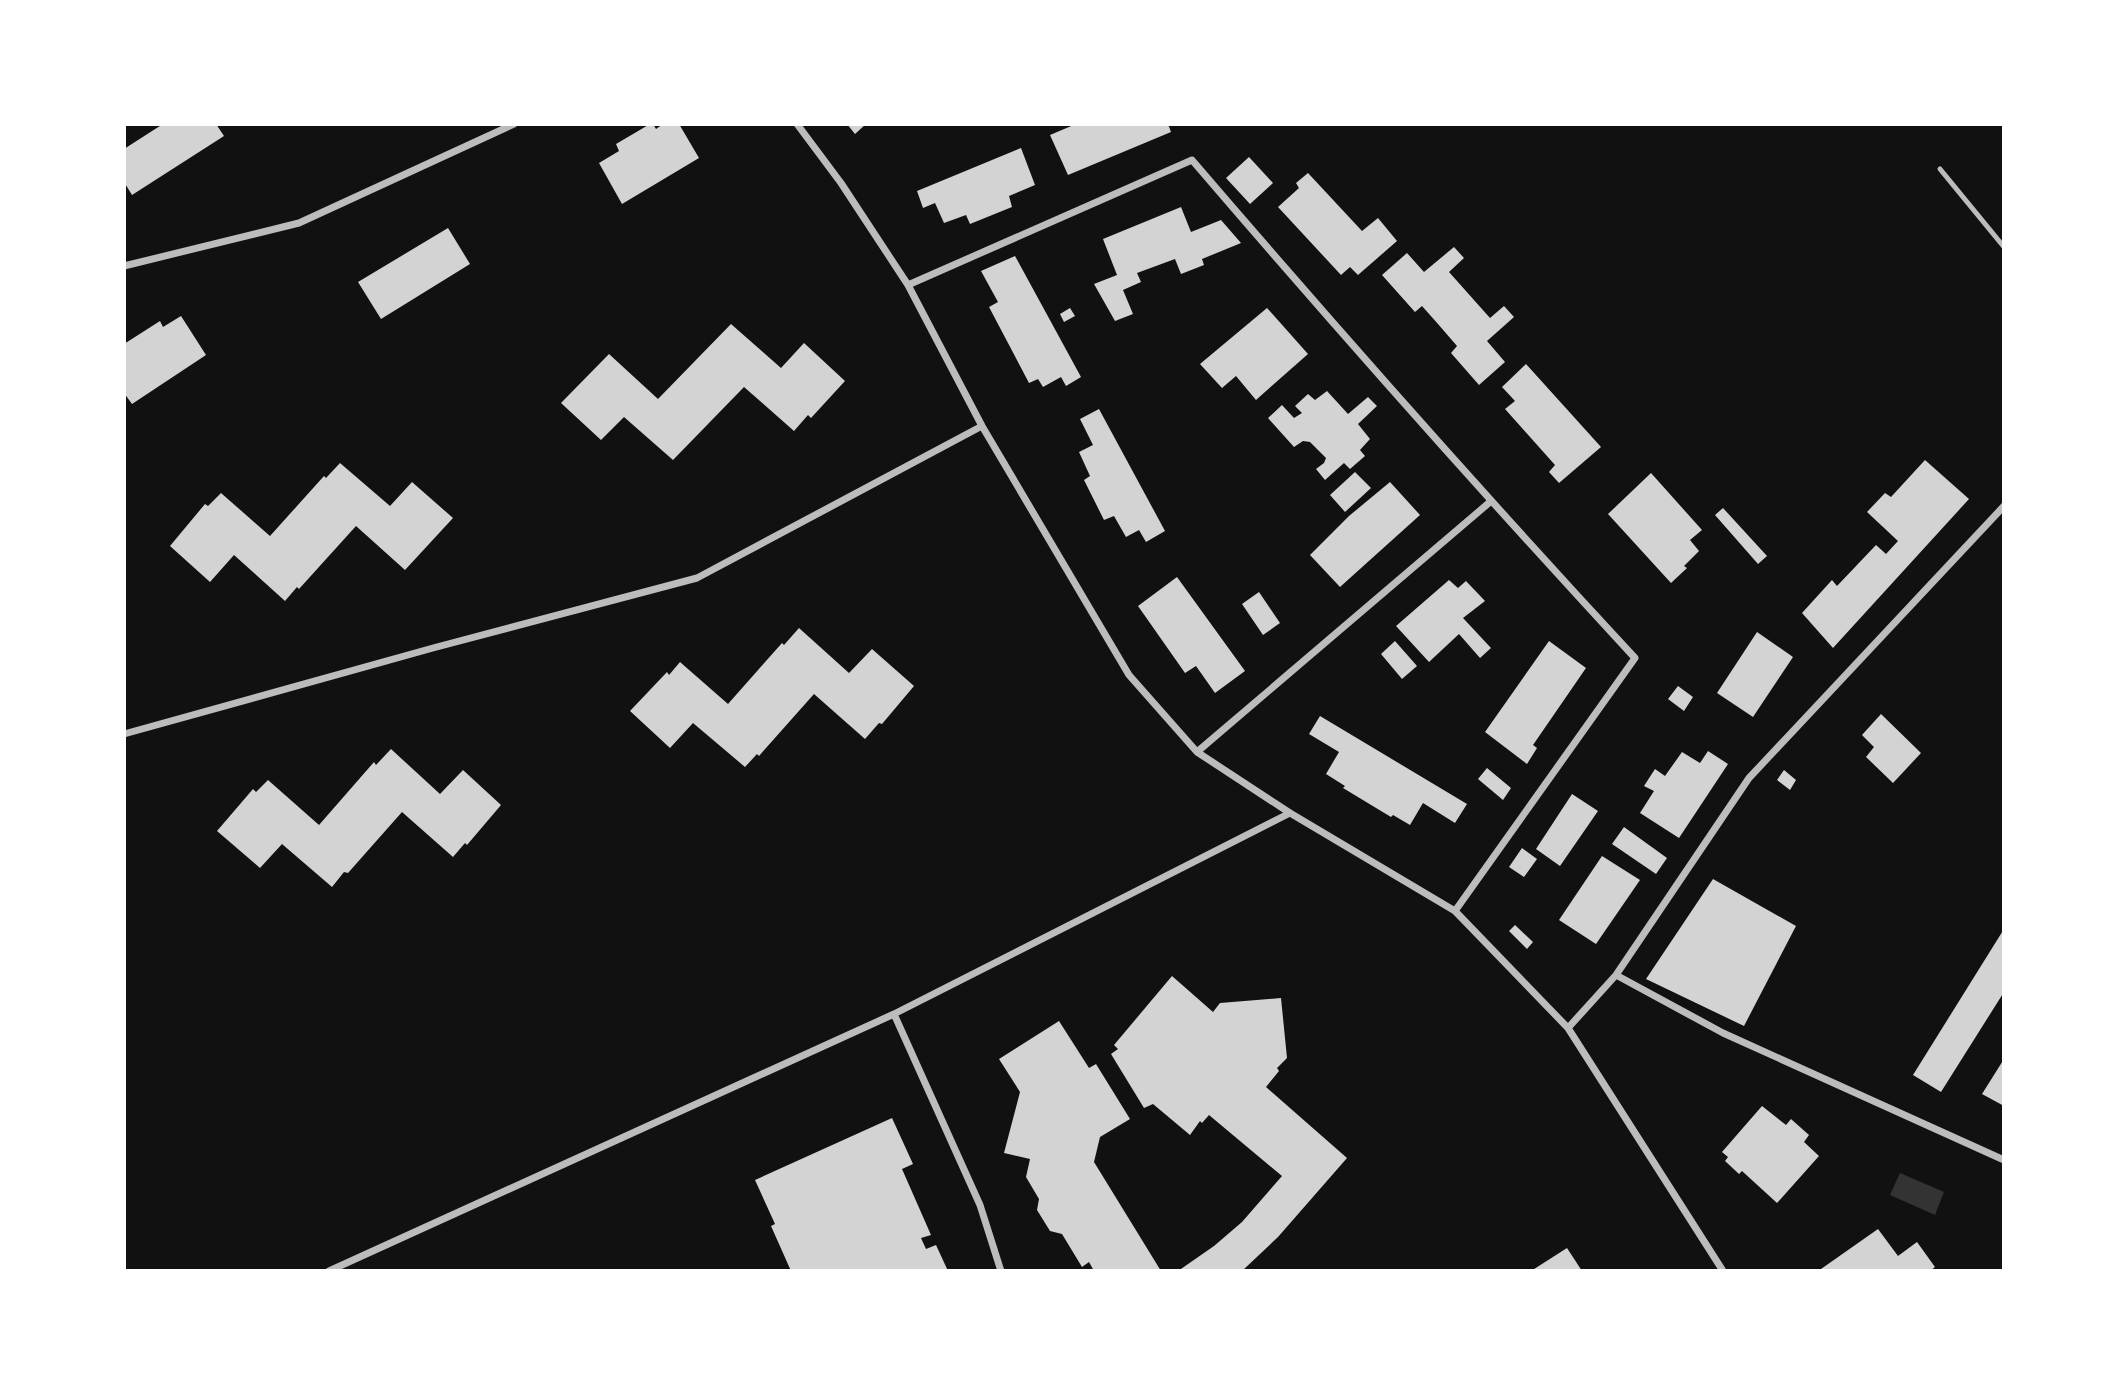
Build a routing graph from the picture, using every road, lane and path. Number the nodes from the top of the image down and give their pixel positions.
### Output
1 (514, 124) edge
2 (797, 124) edge
3 (1940, 170) dead end
4 (2004, 247) edge
5 (124, 266) edge
6 (908, 285) junction
7 (982, 426) junction
8 (1490, 502) junction
9 (2004, 506) edge
10 (124, 734) edge
11 (1197, 752) junction
12 (1290, 813) junction
13 (1455, 911) junction
14 (1616, 975) junction
15 (894, 1014) junction
16 (1567, 1028) junction
17 (2004, 1160) edge
18 (329, 1271) edge
19 (1001, 1271) edge
20 (1723, 1271) edge

1 - 5 street
2 - 6 street
3 - 4 lane
6 - 7 street
6 - 8 street
7 - 10 street
7 - 11 street
8 - 11 street
8 - 13 street
9 - 14 street
11 - 12 street
12 - 13 street
12 - 15 street
13 - 16 street
14 - 16 street
14 - 17 street
15 - 18 street
15 - 19 street
16 - 20 street

